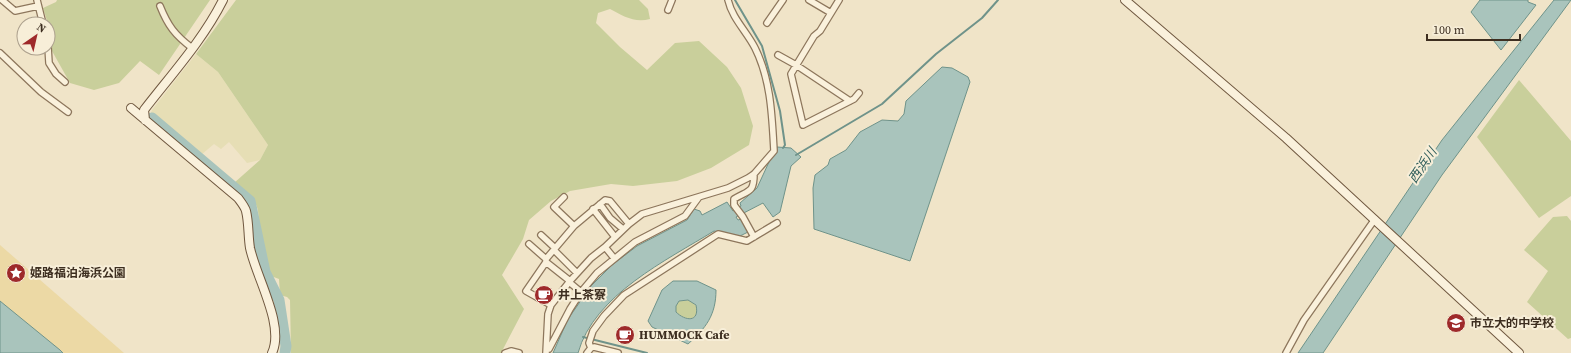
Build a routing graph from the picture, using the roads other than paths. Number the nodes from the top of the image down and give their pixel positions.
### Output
1 (2, 0) edge
2 (223, 0) edge
3 (672, 0) edge
4 (728, 0) edge
5 (783, 0) edge
6 (810, 0) edge
7 (839, 0) edge
8 (1125, 0) edge
9 (38, 3) edge
10 (160, 6) dead end
11 (668, 10) dead end
12 (831, 13) junction
13 (41, 16) edge
14 (767, 23) dead end
15 (192, 48) junction
16 (0, 53) edge
17 (778, 55) dead end
18 (49, 56) edge
19 (796, 65) junction
20 (65, 82) dead end
21 (859, 93) dead end
22 (850, 101) junction
23 (130, 108) dead end
24 (68, 112) dead end
25 (145, 120) junction
26 (754, 174) junction
27 (564, 197) dead end
28 (699, 197) junction
29 (600, 204) junction
30 (593, 210) junction
31 (1377, 221) junction
32 (777, 222) dead end
33 (629, 224) junction
34 (574, 226) junction
35 (623, 229) junction
36 (541, 235) dead end
37 (615, 237) junction
38 (754, 237) junction
39 (529, 244) dead end
40 (605, 247) junction
41 (554, 249) junction
42 (614, 258) junction
43 (546, 261) junction
44 (578, 273) junction
45 (569, 282) junction
46 (581, 292) junction
47 (551, 305) junction
48 (589, 351) edge
49 (547, 352) edge
50 (272, 353) edge
51 (505, 353) edge
52 (519, 353) edge
53 (618, 353) edge
54 (1286, 353) edge
55 (1519, 353) edge

1 - 9 street
2 - 15 street
3 - 11 street
4 - 26 street
5 - 14 street
6 - 12 street
7 - 12 street
8 - 31 street
9 - 13 street
10 - 15 street
12 - 19 street
15 - 25 street
16 - 24 street
17 - 19 street
18 - 20 street
19 - 22 street
19 - 22 street
21 - 22 street
23 - 25 street
25 - 50 street
26 - 28 street
26 - 38 street
27 - 34 street
28 - 33 street
28 - 42 street
29 - 30 street
29 - 33 street
29 - 35 street
30 - 34 street
30 - 37 street
31 - 54 street
31 - 55 street
32 - 38 street
33 - 35 street
34 - 41 street
35 - 37 street
36 - 41 street
37 - 40 street
38 - 48 street
39 - 43 street
40 - 42 street
40 - 44 street
41 - 43 street
41 - 44 street
42 - 46 street
43 - 45 street
43 - 47 street
44 - 45 street
45 - 46 street
45 - 47 street
46 - 49 street
47 - 49 street
48 - 53 street
51 - 52 street

